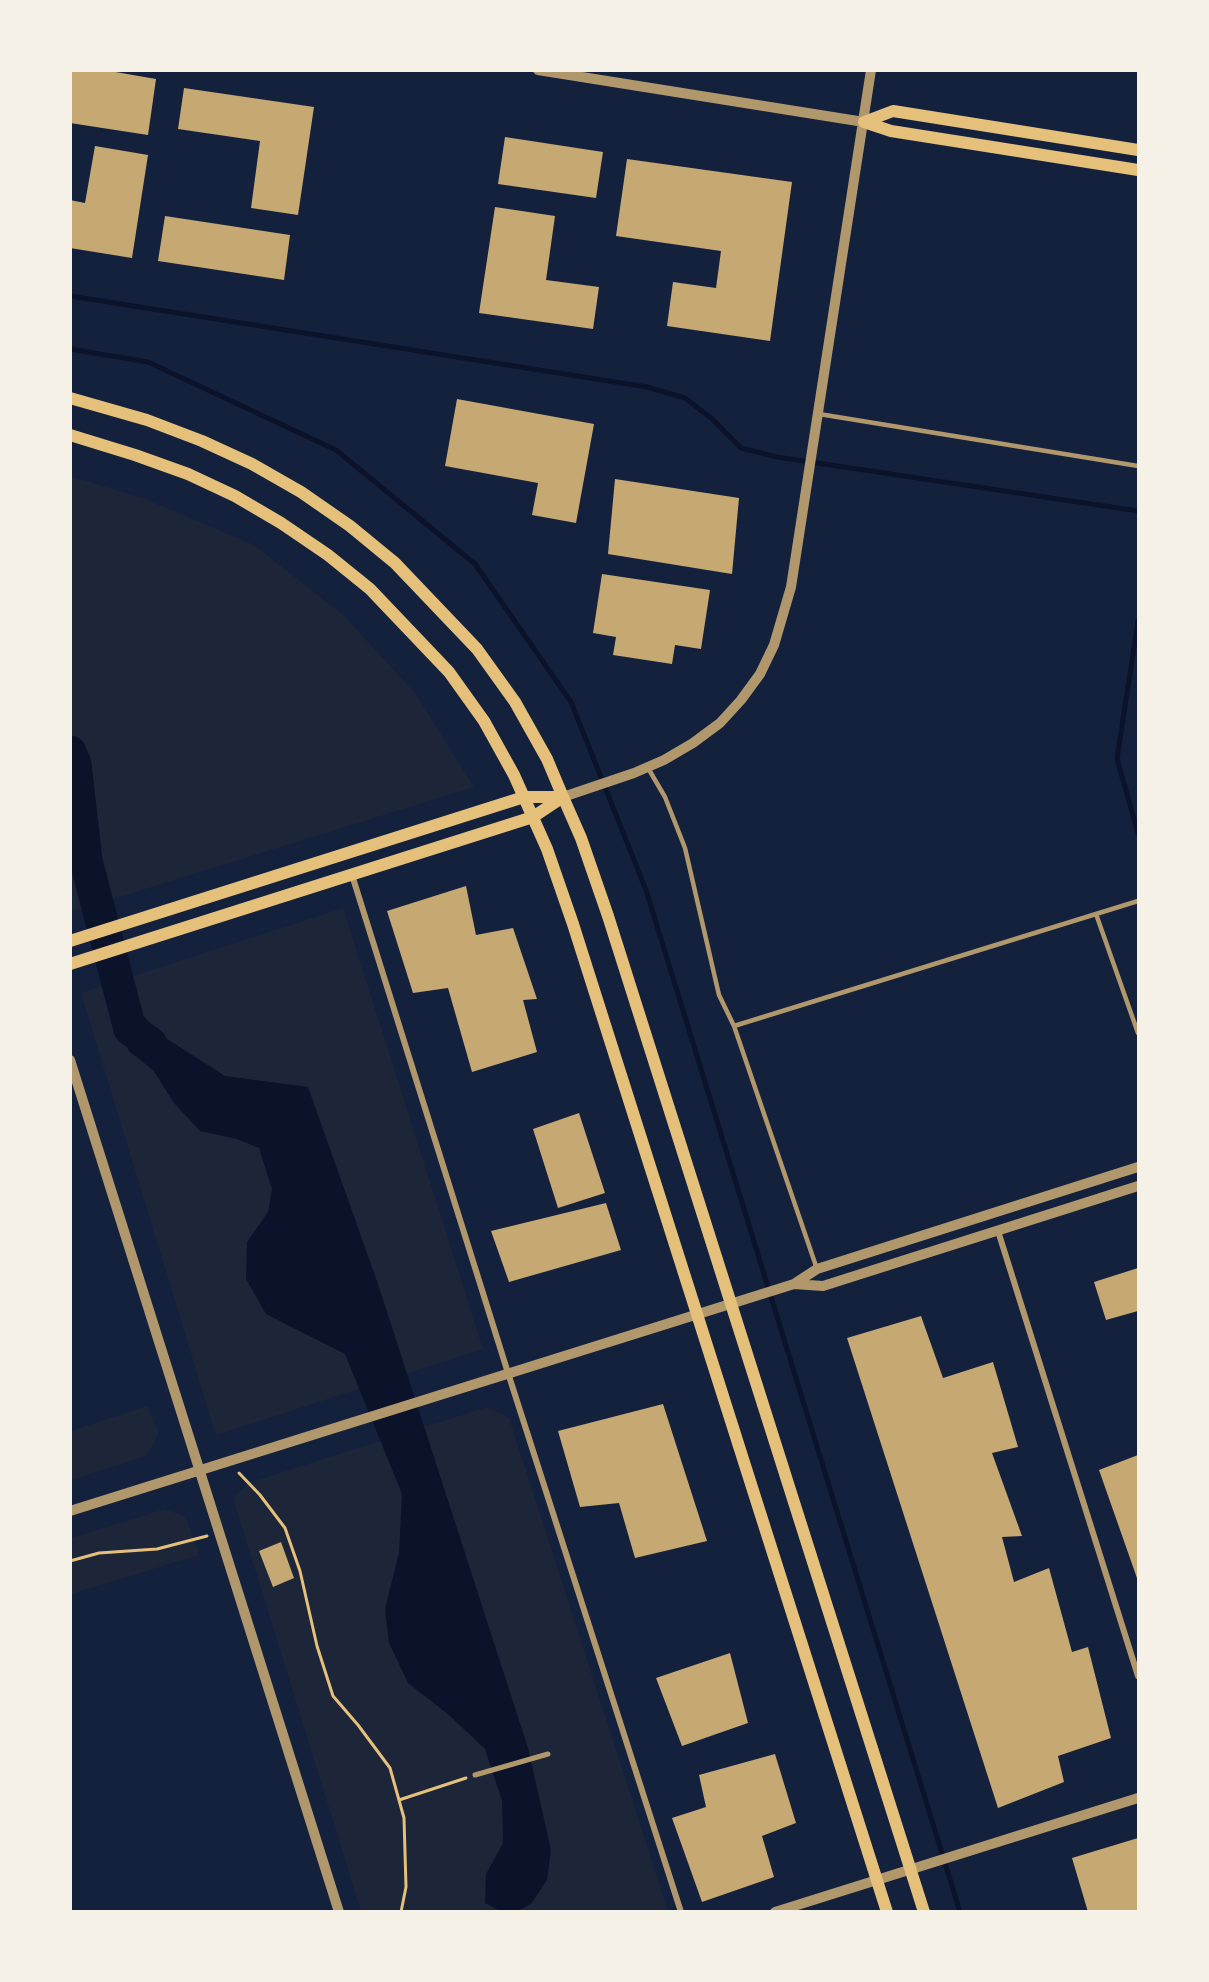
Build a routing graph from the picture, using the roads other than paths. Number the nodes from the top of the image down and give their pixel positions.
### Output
1 (538, 70) edge
2 (871, 70) edge
3 (864, 122) junction
4 (1138, 150) edge
5 (1138, 170) edge
6 (70, 398) edge
7 (819, 414) junction
8 (70, 435) edge
9 (1138, 466) edge
10 (648, 768) junction
11 (524, 797) junction
12 (563, 797) junction
13 (533, 817) junction
14 (352, 874) junction
15 (1138, 901) edge
16 (1096, 914) junction
17 (74, 940) edge
18 (70, 964) edge
19 (734, 1026) junction
20 (1138, 1033) edge
21 (70, 1060) edge
22 (1138, 1167) edge
23 (1138, 1186) edge
24 (998, 1231) junction
25 (817, 1269) junction
26 (794, 1284) junction
27 (730, 1303) junction
28 (695, 1314) junction
29 (508, 1373) junction
30 (200, 1470) junction
31 (70, 1511) edge
32 (1138, 1676) edge
33 (548, 1754) dead end
34 (475, 1775) road end
35 (1138, 1798) edge
36 (911, 1870) junction
37 (877, 1881) junction
38 (339, 1911) edge
39 (681, 1911) edge
40 (775, 1911) edge
41 (886, 1911) edge
42 (924, 1911) edge

1 - 3 street
2 - 3 street
3 - 4 main road
3 - 5 main road
3 - 7 street
6 - 12 main road
7 - 9 lane
7 - 10 street
8 - 11 main road
10 - 12 street
10 - 19 lane
11 - 12 main road
11 - 13 main road
11 - 17 main road
12 - 13 main road
12 - 27 main road
13 - 14 main road
13 - 28 main road
14 - 18 main road
14 - 29 street
15 - 16 lane
16 - 19 lane
16 - 20 lane
19 - 25 lane
21 - 30 street
22 - 25 street
23 - 24 street
24 - 26 street
24 - 32 street
25 - 26 street
26 - 27 street
27 - 28 street
27 - 36 main road
28 - 29 street
28 - 37 main road
29 - 30 street
29 - 39 street
30 - 31 street
30 - 38 street
33 - 34 street
35 - 36 street
36 - 37 street
36 - 42 main road
37 - 40 street
37 - 41 main road

